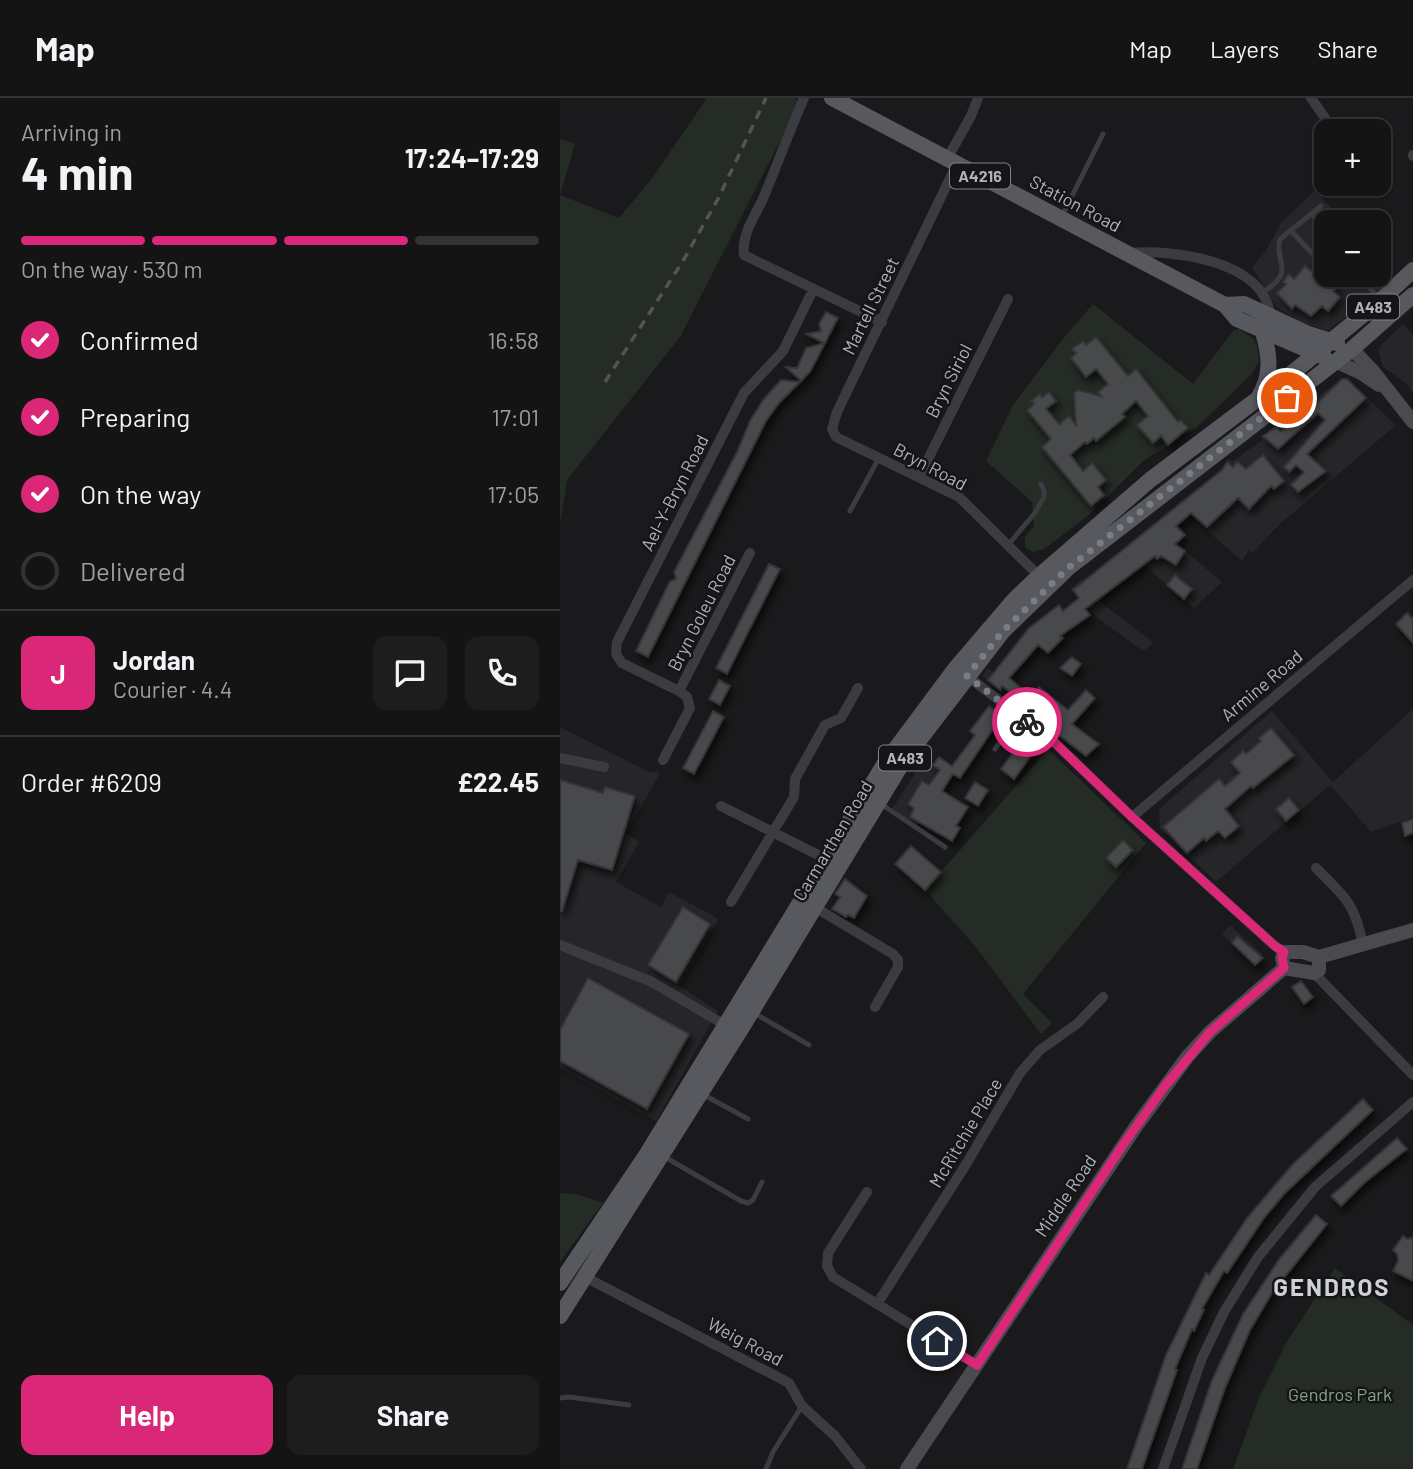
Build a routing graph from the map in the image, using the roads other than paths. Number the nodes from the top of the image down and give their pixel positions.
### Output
1 (804, 98) edge
2 (832, 98) edge
3 (978, 98) edge
4 (1311, 98) edge
5 (1325, 118) dead end
6 (1103, 134) dead end
7 (952, 161) junction
8 (1321, 206) dead end
9 (1312, 214) junction
10 (1314, 217) edge
11 (1061, 219) junction
12 (1291, 231) junction
13 (1127, 253) junction
14 (1314, 255) edge
15 (1413, 270) edge
16 (1369, 287) edge
17 (813, 290) junction
18 (1263, 292) junction
19 (1413, 295) edge
20 (1008, 299) dead end
21 (1381, 300) junction
22 (1225, 305) junction
23 (1270, 315) junction
24 (881, 323) junction
25 (1263, 332) junction
26 (1331, 341) junction
27 (1352, 349) junction
28 (1315, 354) junction
29 (1335, 361) junction
30 (1389, 392) junction
31 (1255, 402) junction
32 (1413, 422) edge
33 (862, 449) joint
34 (879, 458) junction
35 (919, 477) junction
36 (1041, 484) dead end
37 (850, 512) dead end
38 (1008, 545) junction
39 (750, 553) dead end
40 (1039, 576) junction
41 (1413, 580) edge
42 (967, 676) junction
43 (858, 688) dead end
44 (679, 691) junction
45 (1020, 716) junction
46 (995, 749) dead end
47 (560, 758) edge
48 (663, 760) dead end
49 (604, 767) dead end
50 (878, 803) junction
51 (721, 806) dead end
52 (1132, 817) junction
53 (773, 832) junction
54 (945, 847) dead end
55 (826, 859) junction
56 (1316, 868) dead end
57 (731, 902) dead end
58 (816, 908) junction
59 (1413, 930) edge
60 (1363, 944) junction
61 (560, 945) edge
62 (1284, 952) junction
63 (1319, 957) junction
64 (1284, 968) junction
65 (1314, 973) junction
66 (1103, 997) dead end
67 (875, 1007) dead end
68 (751, 1012) junction
69 (725, 1025) junction
70 (809, 1045) dead end
71 (1413, 1075) edge
72 (701, 1094) junction
73 (1413, 1102) edge
74 (748, 1119) dead end
75 (662, 1156) junction
76 (762, 1182) dead end
77 (867, 1192) dead end
78 (585, 1277) junction
79 (560, 1283) edge
80 (877, 1304) junction
81 (560, 1316) edge
82 (977, 1365) junction
83 (560, 1398) edge
84 (629, 1405) dead end
85 (802, 1406) junction
86 (765, 1469) edge
87 (861, 1469) edge
88 (907, 1469) edge
89 (1163, 1469) edge

1 - 17 street
2 - 7 main road, Station Road / A4216
3 - 7 street, Martell Street
4 - 5 street
6 - 11 lane
7 - 11 main road, Station Road / A4216
7 - 24 street, Martell Street
8 - 9 lane
9 - 10 lane
9 - 12 lane
11 - 13 main road, Station Road / A4216
12 - 14 lane
12 - 18 lane
13 - 18 street
13 - 22 main road, Station Road / A4216
15 - 21 main road, Carmarthen Road / A483
16 - 21 lane
17 - 24 street
17 - 44 street, Ael-Y-Bryn Road
18 - 23 street
19 - 27 main road, Carmarthen Road / A483
20 - 35 street, Bryn Siriol
21 - 26 main road, Carmarthen Road / A483
22 - 23 main road, Station Road / A4216
22 - 25 main road, Station Road / A4216
23 - 26 main road, Station Road / A4216
24 - 33 street, Martell Street
25 - 28 main road, Station Road / A4216
25 - 31 main road
26 - 27 main road, Station Road
26 - 28 main road, Carmarthen Road / A483
27 - 29 main road, Carmarthen Road / A483
27 - 30 street
28 - 29 main road, Station Road
28 - 31 main road, Carmarthen Road / A483
29 - 30 street
29 - 42 main road, Carmarthen Road / A483
30 - 32 street
31 - 40 main road, Carmarthen Road / A483
33 - 34 street, Bryn Road
34 - 35 street, Bryn Road
34 - 37 lane
35 - 38 street, Bryn Road
36 - 38 lane
38 - 40 street, Bryn Road
39 - 44 street, Bryn Goleu Road
40 - 55 main road, Carmarthen Road / A483
41 - 52 street, Armine Road
42 - 45 street
42 - 50 main road, Carmarthen Road / A483
43 - 53 street
44 - 48 street, Bryn Goleu Road
45 - 46 lane
45 - 52 street
47 - 49 street
50 - 54 lane
50 - 58 main road, Carmarthen Road / A483
51 - 53 street
52 - 62 street
53 - 55 street
53 - 57 street
55 - 69 main road, Carmarthen Road / A483
56 - 60 street
58 - 67 street
58 - 68 main road, Carmarthen Road / A483
59 - 60 street
60 - 63 street
61 - 69 street
62 - 63 street
62 - 64 street
63 - 65 street
64 - 65 street
64 - 82 street, Middle Road
65 - 71 street
66 - 80 street, McRitchie Place
68 - 70 lane
68 - 72 main road, Carmarthen Road / A483
69 - 79 main road, Carmarthen Road / A483
72 - 74 lane
72 - 75 main road, Carmarthen Road / A483
73 - 89 street
75 - 76 lane
75 - 78 main road, Carmarthen Road / A483
77 - 80 street
78 - 81 main road, Carmarthen Road / A483
78 - 85 street, Weig Road
80 - 82 street
82 - 88 street, Middle Road
83 - 84 lane
85 - 86 lane
85 - 87 street, Weig Road

